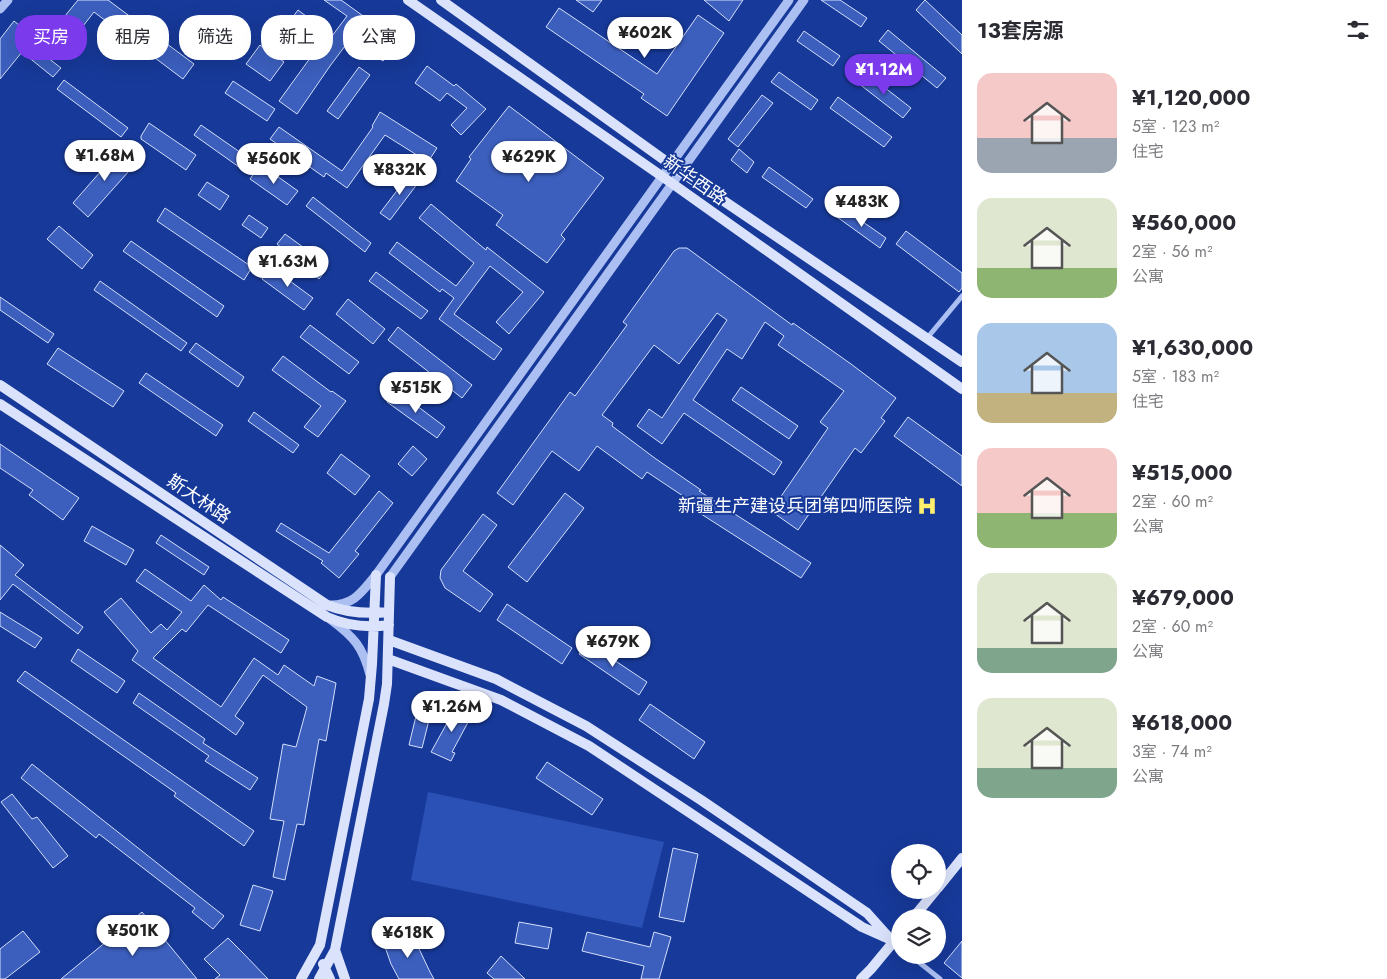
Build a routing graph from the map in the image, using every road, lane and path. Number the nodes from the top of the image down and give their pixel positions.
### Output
1 (8, 0) edge
2 (408, 0) edge
3 (441, 0) edge
4 (789, 0) edge
5 (804, 0) edge
6 (0, 9) edge
7 (671, 164) junction
8 (681, 172) junction
9 (662, 177) junction
10 (672, 184) junction
11 (962, 296) edge
12 (928, 337) junction
13 (962, 362) edge
14 (0, 385) edge
15 (962, 389) edge
16 (0, 404) edge
17 (376, 575) junction
18 (390, 577) joint
19 (327, 605) junction
20 (389, 612) junction
21 (374, 613) junction
22 (327, 617) junction
23 (389, 625) junction
24 (374, 627) junction
25 (389, 640) junction
26 (388, 659) junction
27 (371, 681) junction
28 (962, 858) edge
29 (946, 878) edge
30 (929, 899) edge
31 (920, 909) edge
32 (891, 935) edge
33 (891, 938) edge
34 (891, 948) edge
35 (335, 950) junction
36 (315, 953) junction
37 (921, 964) edge
38 (325, 966) junction
39 (301, 979) edge
40 (318, 979) edge
41 (330, 979) edge
42 (345, 979) edge
43 (861, 979) edge
44 (940, 979) edge

1 - 6 street
2 - 9 main road, 新华西路
3 - 7 main road, 新华西路
4 - 7 street
5 - 8 street
7 - 8 main road, 新华西路
7 - 9 street
8 - 10 street
8 - 12 main road, 新华西路
9 - 10 main road, 新华西路
9 - 17 street
10 - 15 main road, 新华西路
10 - 18 street
11 - 12 street
12 - 13 main road, 新华西路
14 - 19 main road, 斯大林路
16 - 22 main road, 斯大林路
17 - 19 street
17 - 21 main road
18 - 20 main road
19 - 21 main road, 斯大林路
20 - 21 main road, 斯大林路
20 - 23 main road
21 - 24 main road
22 - 24 main road, 斯大林路
22 - 27 street
23 - 24 main road, 斯大林路
23 - 25 main road
24 - 27 main road
25 - 26 main road
25 - 32 main road
26 - 33 main road
26 - 35 main road
27 - 36 main road
28 - 29 main road
30 - 31 main road
34 - 43 main road
35 - 38 main road
35 - 42 main road
36 - 38 main road
36 - 39 main road
37 - 44 street
38 - 40 main road
38 - 41 main road

